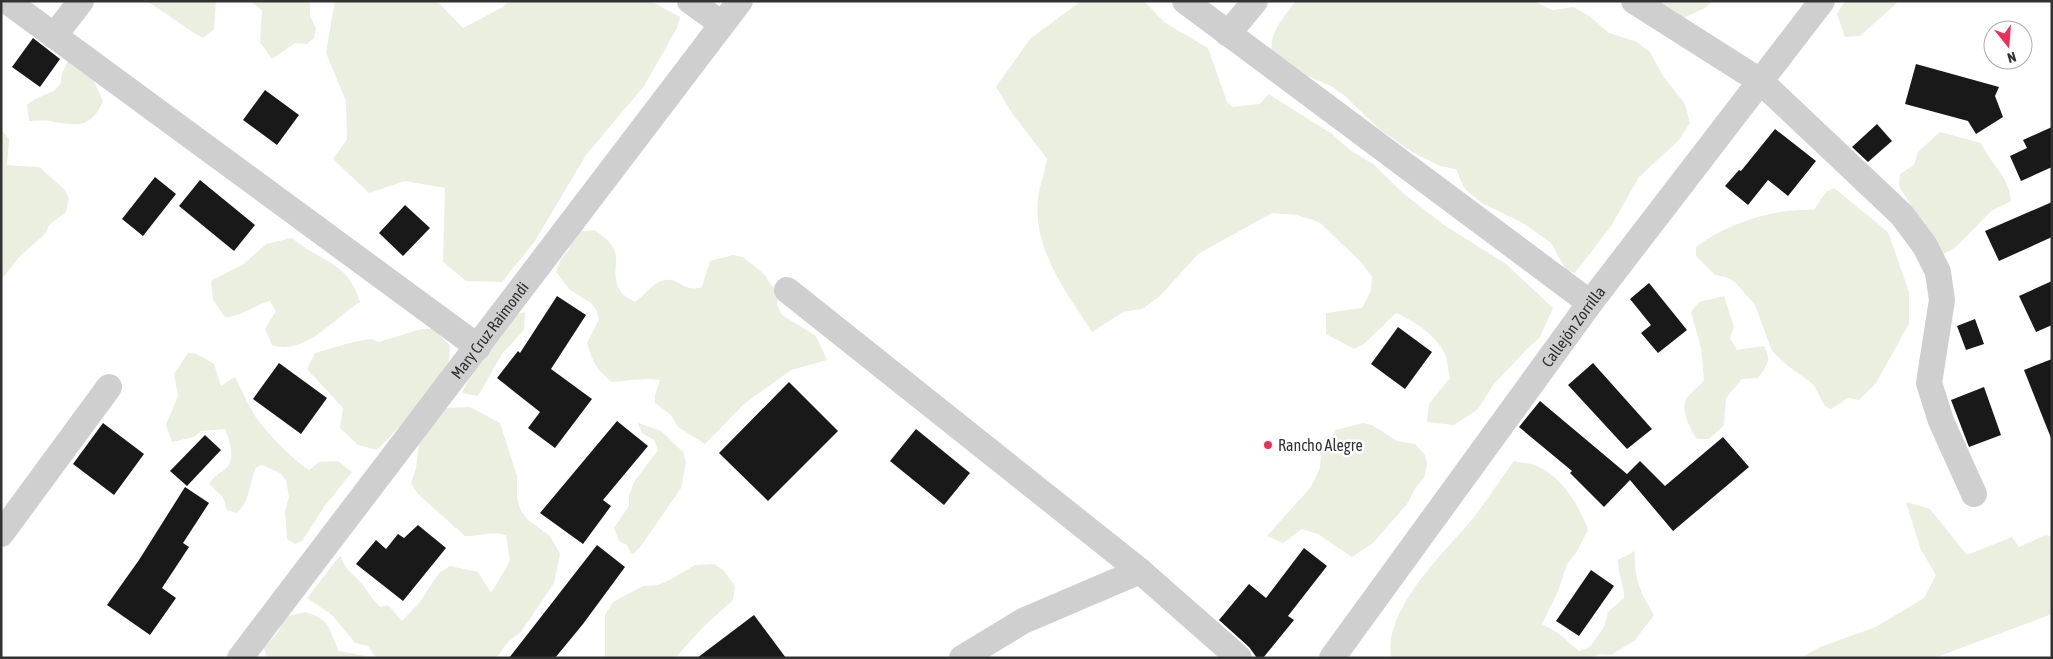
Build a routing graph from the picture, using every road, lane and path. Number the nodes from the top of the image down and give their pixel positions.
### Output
1 (7, 1) edge
2 (81, 1) edge
3 (690, 1) edge
4 (740, 1) edge
5 (1185, 1) edge
6 (1255, 1) edge
7 (1634, 1) edge
8 (1822, 1) edge
9 (722, 24) junction
10 (1228, 34) junction
11 (54, 36) junction
12 (1760, 81) junction
13 (787, 290) dead end
14 (1590, 303) junction
15 (478, 347) junction
16 (110, 387) dead end
17 (1974, 494) dead end
18 (1, 534) edge
19 (1140, 571) junction
20 (240, 658) edge
21 (962, 658) edge
22 (1239, 658) edge
23 (1332, 658) edge

1 - 11 street
2 - 11 street
3 - 9 street
4 - 9 street, Mary Cruz Raimondi
5 - 10 street
6 - 10 street
7 - 12 street
8 - 12 street, Callejón Zorrilla
9 - 15 street, Mary Cruz Raimondi
10 - 14 street
11 - 15 street
12 - 14 street, Callejón Zorrilla
12 - 17 street
13 - 19 street
14 - 23 street, Callejón Zorrilla
15 - 20 street, Mary Cruz Raimondi
16 - 18 street
19 - 21 street
19 - 22 street

